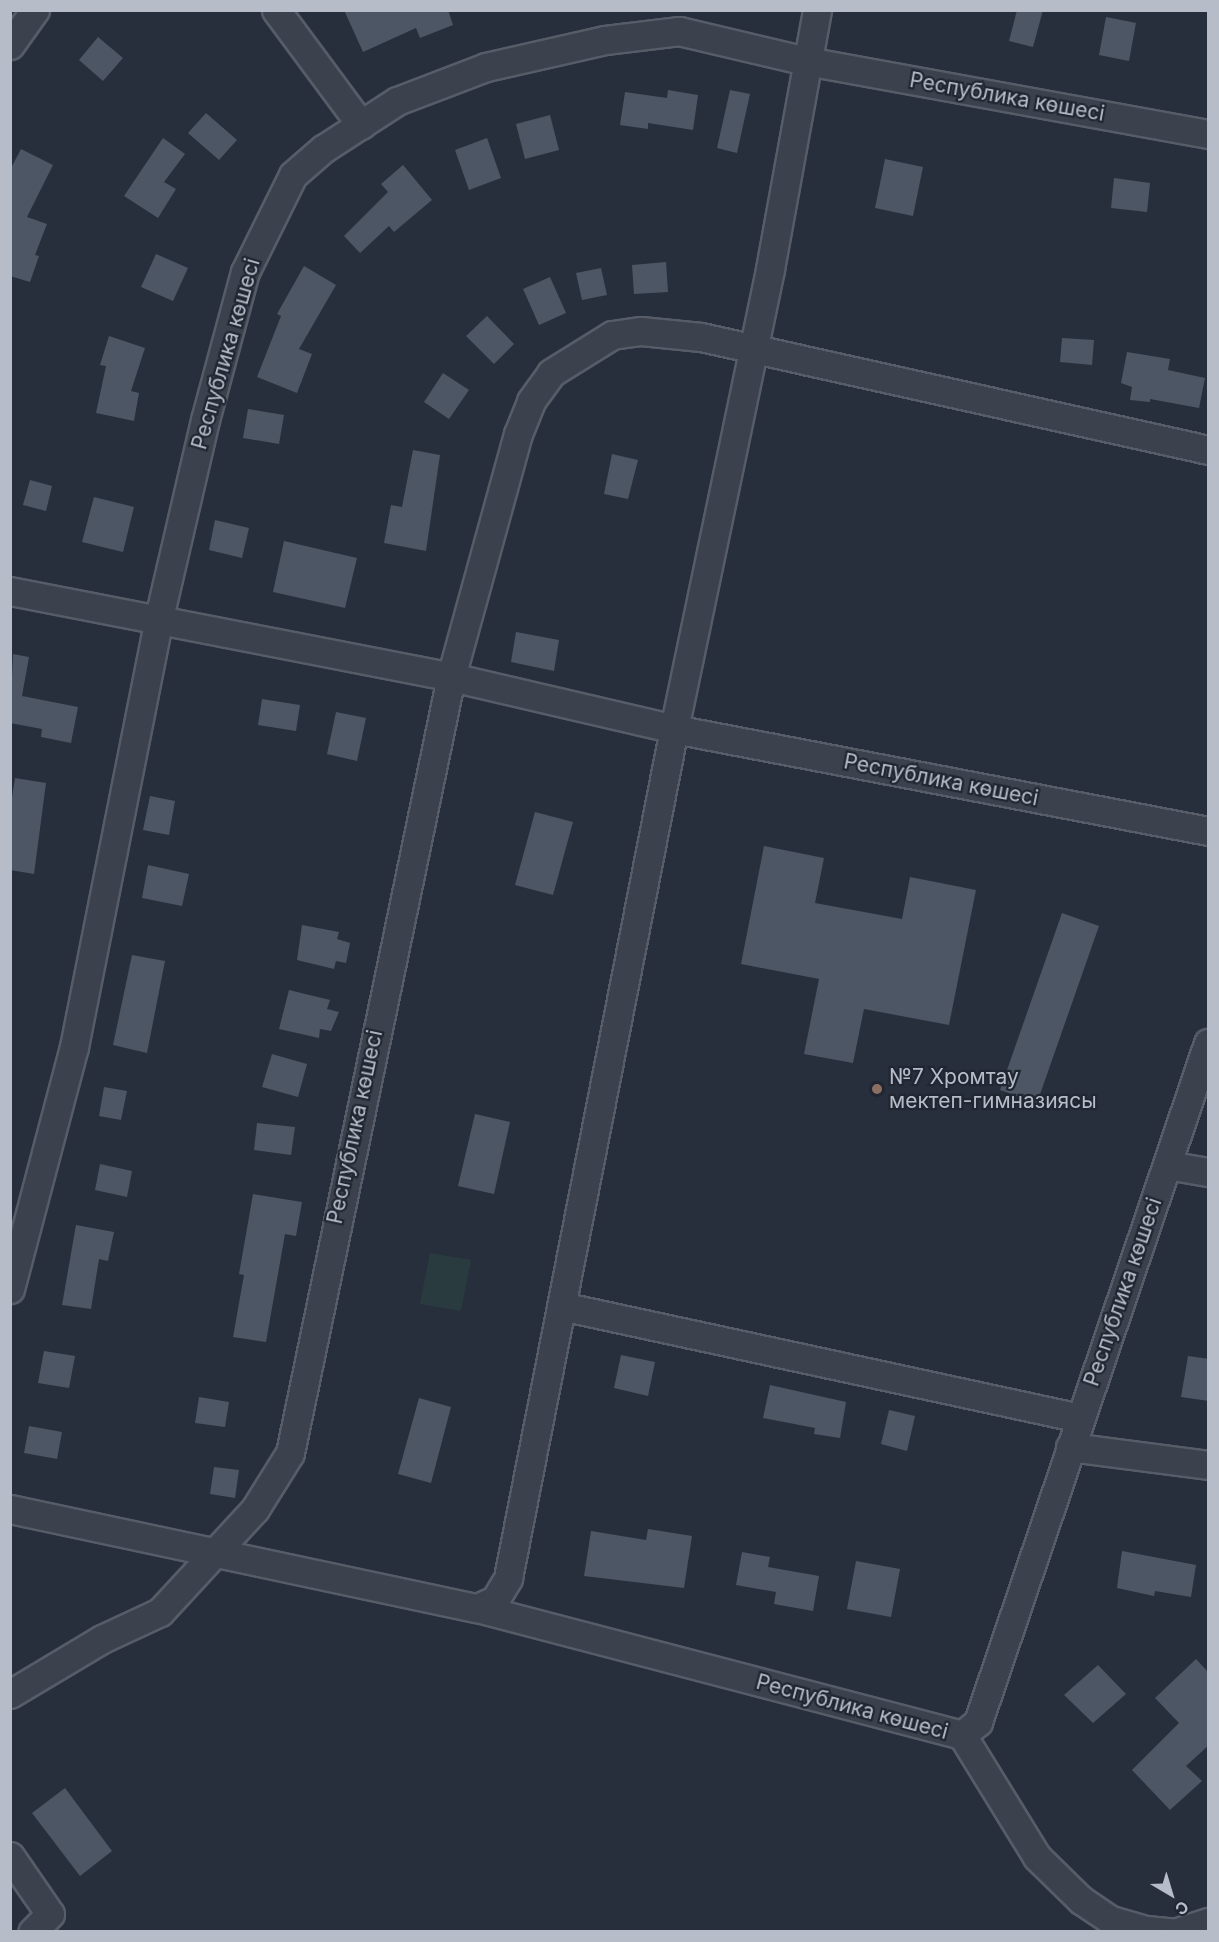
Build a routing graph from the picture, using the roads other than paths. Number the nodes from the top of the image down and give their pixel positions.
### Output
1 (35, 10) edge
2 (276, 10) edge
3 (817, 10) edge
4 (10, 45) edge
5 (806, 61) junction
6 (361, 124) junction
7 (1209, 134) edge
8 (754, 347) junction
9 (1209, 450) edge
10 (10, 591) edge
11 (158, 621) junction
12 (451, 678) junction
13 (674, 729) junction
14 (1209, 831) edge
15 (1209, 1043) edge
16 (1167, 1165) junction
17 (1209, 1172) edge
18 (10, 1289) edge
19 (561, 1306) junction
20 (1080, 1418) junction
21 (1070, 1447) junction
22 (1209, 1465) edge
23 (10, 1509) edge
24 (216, 1555) junction
25 (486, 1604) junction
26 (10, 1694) edge
27 (962, 1735) junction
28 (10, 1856) edge
29 (1209, 1922) edge
30 (32, 1932) edge
31 (1170, 1932) edge
32 (1177, 1932) edge

1 - 4 street
2 - 6 street
3 - 5 street
5 - 6 street, Республика көшесі
5 - 7 street, Республика көшесі
5 - 8 street
6 - 11 street, Республика көшесі
8 - 9 street, Республика көшесі
8 - 12 street, Республика көшесі
8 - 13 street
10 - 11 street, Республика көшесі
11 - 12 street, Республика көшесі
11 - 18 street, Республика көшесі
12 - 13 street, Республика көшесі
12 - 24 street, Республика көшесі
13 - 14 street, Республика көшесі
13 - 19 street
15 - 16 street, Республика көшесі
16 - 17 street
16 - 20 street, Республика көшесі
19 - 20 street
19 - 25 street
20 - 21 street, Республика көшесі
21 - 22 street
21 - 27 street, Республика көшесі
23 - 24 street
24 - 25 street, Республика көшесі
24 - 26 street, Республика көшесі
25 - 27 street, Республика көшесі
27 - 31 street
28 - 30 street
29 - 32 street

